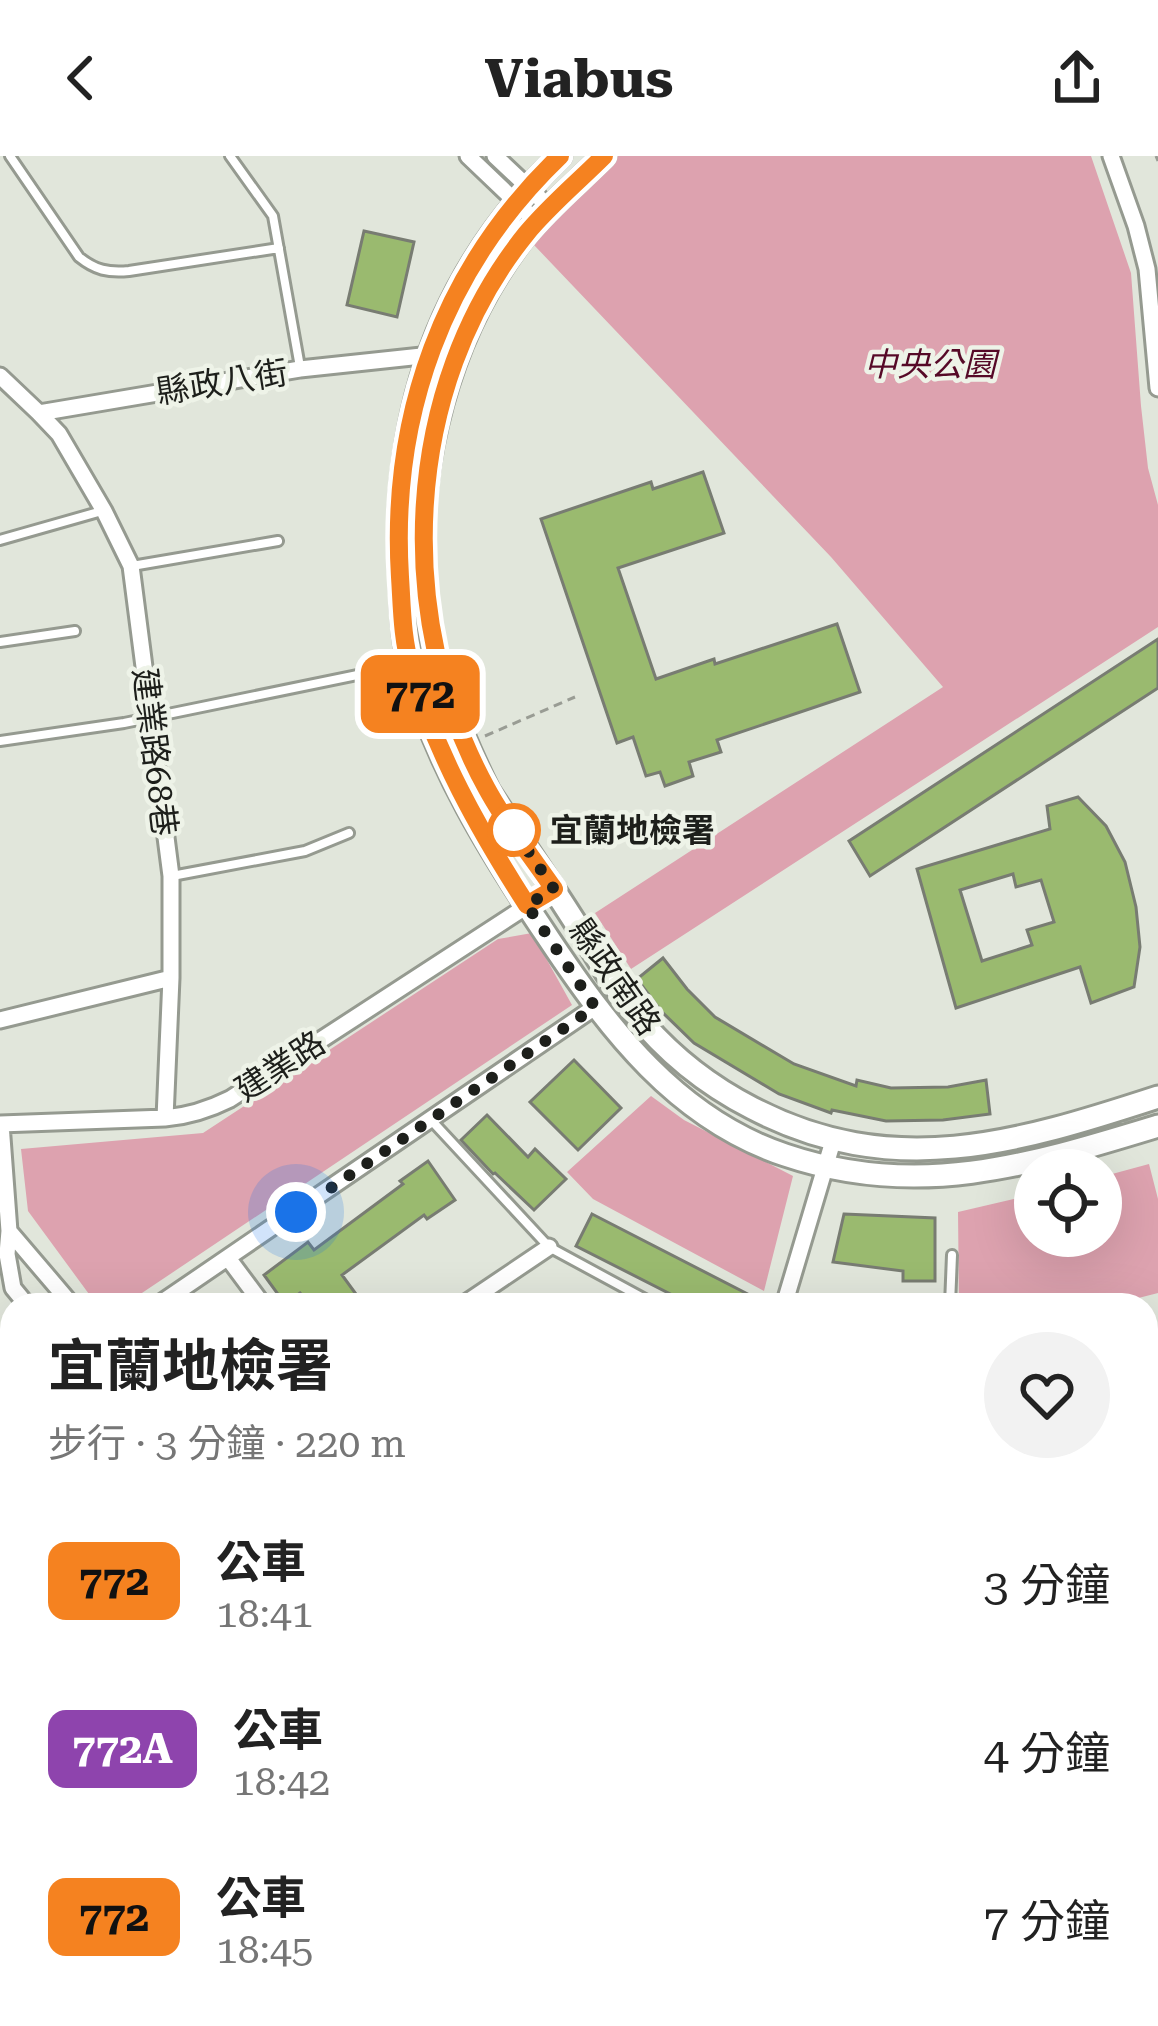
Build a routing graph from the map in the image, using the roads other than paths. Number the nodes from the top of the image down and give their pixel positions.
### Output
1 (10, 156) edge
2 (230, 156) edge
3 (468, 156) edge
4 (495, 156) edge
5 (560, 156) edge
6 (604, 156) edge
7 (1111, 156) edge
8 (522, 194) junction
9 (543, 215) junction
10 (279, 248) junction
11 (459, 352) junction
12 (427, 355) junction
13 (301, 369) junction
14 (0, 376) edge
15 (1158, 388) edge
16 (39, 413) junction
17 (104, 511) junction
18 (0, 540) edge
19 (278, 541) dead end
20 (131, 566) junction
21 (75, 632) dead end
22 (0, 642) edge
23 (437, 659) junction
24 (410, 664) junction
25 (150, 717) junction
26 (0, 741) edge
27 (349, 833) dead end
28 (170, 876) junction
29 (554, 889) junction
30 (527, 905) junction
31 (170, 978) junction
32 (595, 1007) junction
33 (0, 1020) edge
34 (1155, 1098) edge
35 (165, 1118) junction
36 (431, 1120) junction
37 (0, 1121) edge
38 (1158, 1125) edge
39 (833, 1142) junction
40 (824, 1166) junction
41 (4, 1234) edge
42 (549, 1247) junction
43 (952, 1256) dead end
44 (228, 1258) junction
45 (17, 1293) edge
46 (60, 1293) edge
47 (176, 1293) edge
48 (254, 1293) edge
49 (481, 1293) edge
50 (634, 1293) edge
51 (787, 1293) edge
52 (950, 1293) edge

1 - 10 lane
2 - 10 lane
3 - 8 street
4 - 8 street
5 - 8 street, 縣政南路
6 - 9 street, 縣政南路
7 - 15 street
8 - 9 street
8 - 12 street, 縣政南路
9 - 11 street, 縣政南路
10 - 13 lane
11 - 12 street, 縣政八街
11 - 23 street, 縣政南路
12 - 13 street, 縣政八街
12 - 24 street, 縣政南路
13 - 16 street, 縣政八街
14 - 16 street
16 - 17 street, 建業路68巷
17 - 18 lane
17 - 20 street, 建業路68巷
19 - 20 lane
20 - 25 street, 建業路68巷
21 - 22 lane
23 - 24 lane
23 - 29 street, 縣政南路
24 - 25 lane
24 - 30 street, 縣政南路
25 - 26 lane
25 - 28 street, 建業路68巷
27 - 28 lane
28 - 31 street, 建業路68巷
29 - 30 street, 建業路
29 - 39 street, 縣政南路
30 - 32 street, 縣政南路
30 - 35 street, 建業路
31 - 33 street
31 - 35 street, 建業路68巷
32 - 36 street
32 - 40 street, 縣政南路
34 - 38 street
34 - 39 street, 縣政南路
35 - 37 street, 建業路
36 - 42 lane
36 - 44 street
37 - 41 street
38 - 40 street, 縣政南路
39 - 40 street
40 - 51 street
41 - 45 street
41 - 46 street
42 - 49 street
42 - 50 lane
43 - 52 lane
44 - 47 street
44 - 48 street

